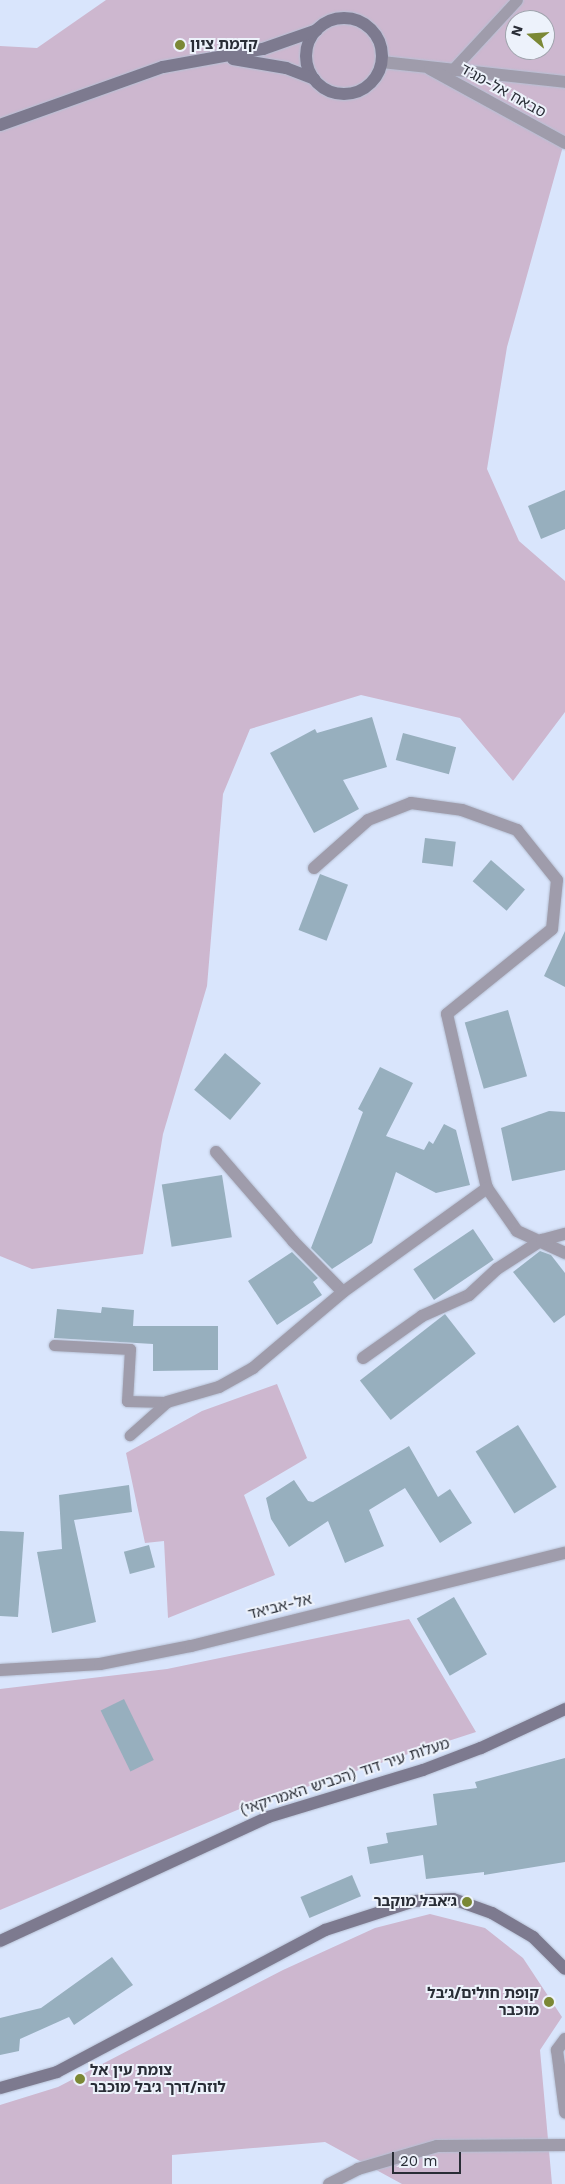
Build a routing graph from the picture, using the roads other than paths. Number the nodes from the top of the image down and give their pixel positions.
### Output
1 (517, 0) edge
2 (317, 30) junction
3 (216, 59) junction
4 (382, 62) junction
5 (426, 67) junction
6 (453, 70) junction
7 (314, 79) junction
8 (565, 82) edge
9 (0, 125) edge
10 (565, 143) edge
11 (314, 868) dead end
12 (216, 1152) dead end
13 (487, 1188) junction
14 (565, 1234) edge
15 (542, 1240) junction
16 (565, 1253) edge
17 (343, 1292) junction
18 (54, 1345) dead end
19 (363, 1358) dead end
20 (167, 1402) junction
21 (130, 1435) dead end
22 (565, 1553) edge
23 (0, 1670) edge
24 (565, 1709) edge
25 (0, 1941) edge
26 (565, 1970) edge
27 (565, 2039) edge
28 (0, 2088) edge
29 (565, 2112) edge
30 (565, 2145) edge
31 (329, 2184) edge

1 - 6 lane
2 - 3 street
2 - 4 street
2 - 7 street
3 - 7 street
3 - 9 street
4 - 5 street
4 - 7 street
5 - 6 street
5 - 10 street, סבאח אל-מג'ד
6 - 8 street
11 - 13 street
12 - 17 street
13 - 15 street
13 - 17 street
14 - 15 street
15 - 16 street
15 - 19 street
17 - 20 street
18 - 20 lane
20 - 21 lane
22 - 23 street, אל-אביאד
24 - 25 street, מעלות עיר דוד (הכביש האמריקאי)
26 - 28 street
27 - 29 street
30 - 31 street

